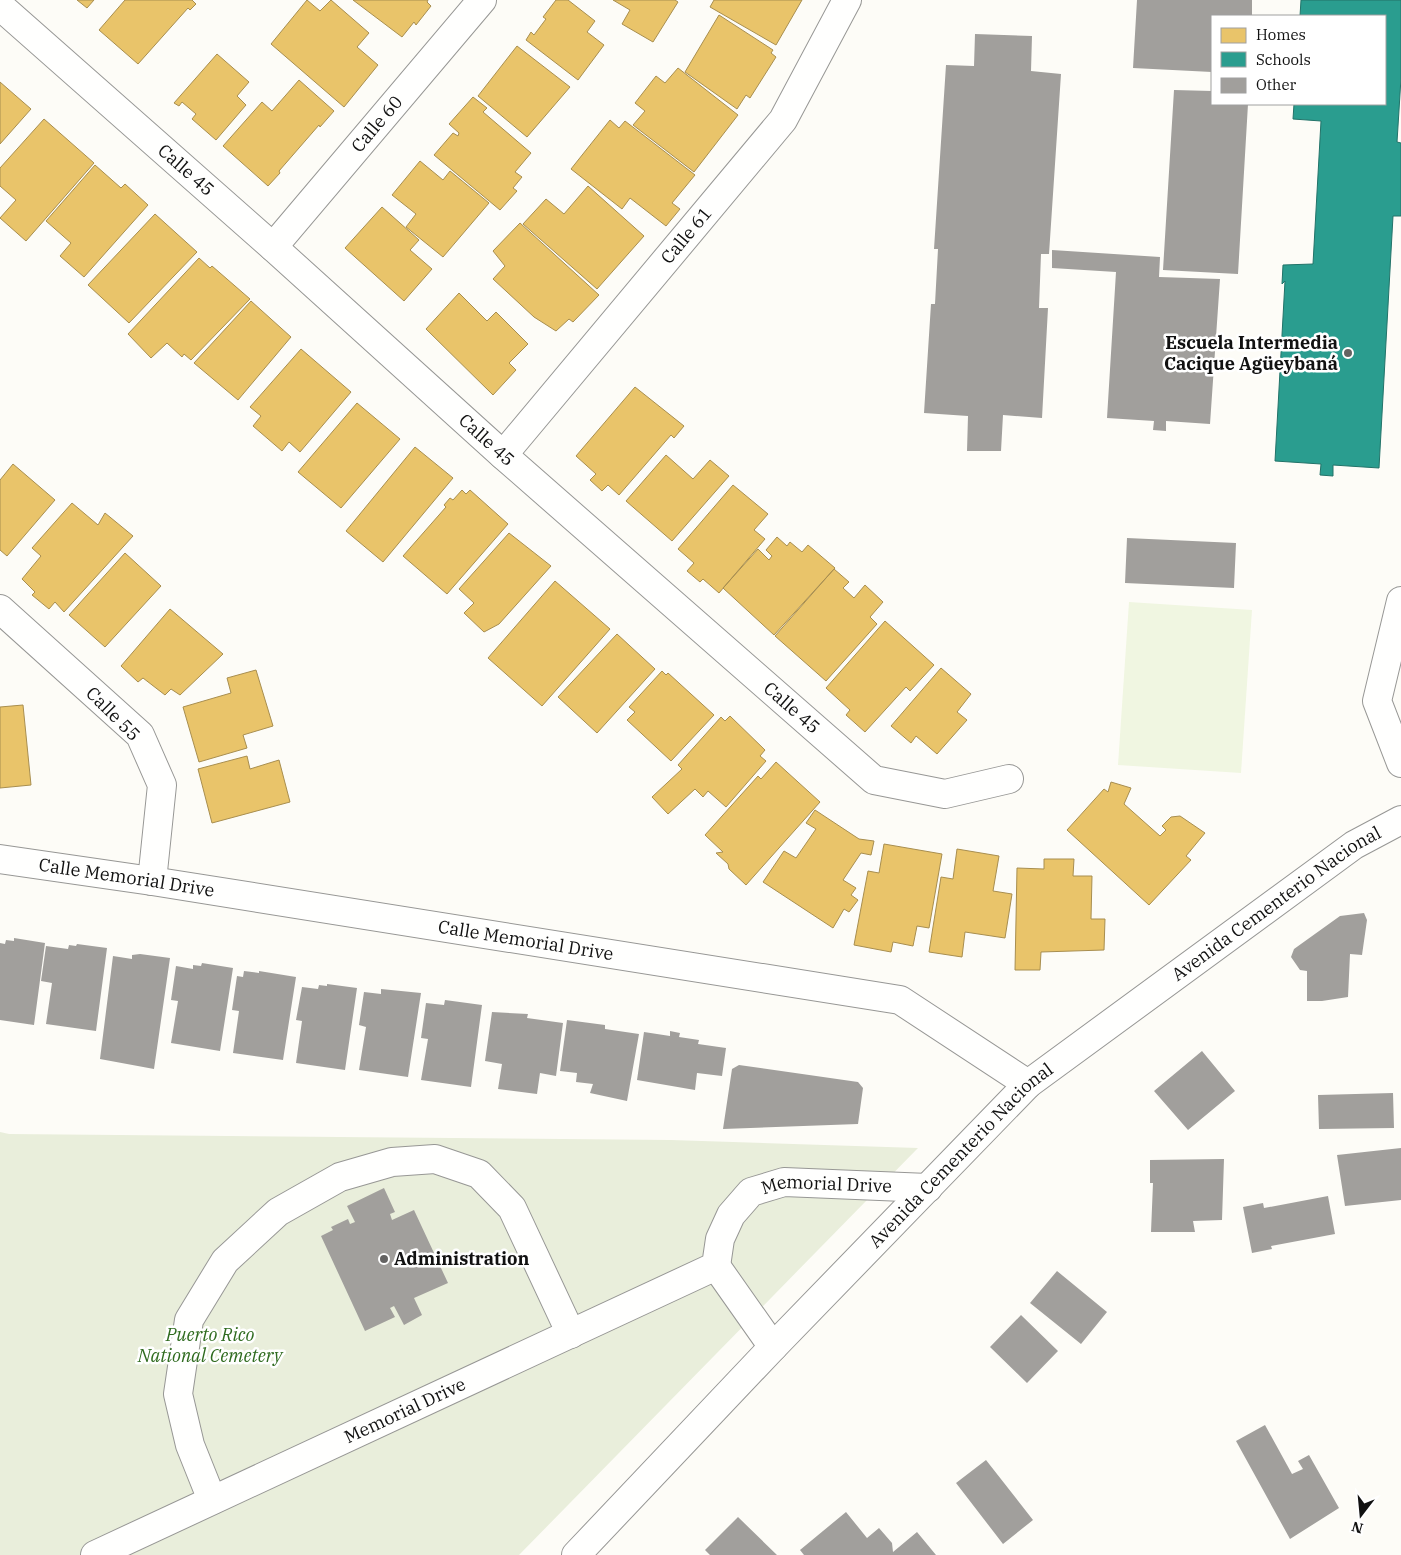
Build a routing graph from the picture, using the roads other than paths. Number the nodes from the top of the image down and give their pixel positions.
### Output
1 (482, 0) edge
2 (848, 0) edge
3 (0, 6) edge
4 (274, 247) junction
5 (503, 455) junction
6 (1401, 601) edge
7 (0, 609) edge
8 (1401, 763) edge
9 (1009, 779) dead end
10 (1401, 820) edge
11 (0, 859) edge
12 (152, 881) junction
13 (1028, 1084) junction
14 (928, 1188) junction
15 (716, 1266) junction
16 (570, 1334) junction
17 (773, 1347) junction
18 (212, 1500) junction
19 (95, 1555) edge
20 (576, 1555) edge

1 - 4 street, Calle 60
2 - 5 street, Calle 61
3 - 4 street, Calle 45
4 - 5 street, Calle 45
5 - 9 street, Calle 45
6 - 8 street
7 - 12 street, Calle 55
10 - 13 street, Avenida Cementerio Nacional
11 - 12 street, Calle Memorial Drive
12 - 13 street, Calle Memorial Drive
13 - 14 street, Avenida Cementerio Nacional
14 - 15 street, Memorial Drive
14 - 17 street, Avenida Cementerio Nacional
15 - 16 street, Memorial Drive
15 - 17 street
16 - 18 street, Memorial Drive
16 - 18 street
17 - 20 street, Avenida Cementerio Nacional
18 - 19 street, Memorial Drive

